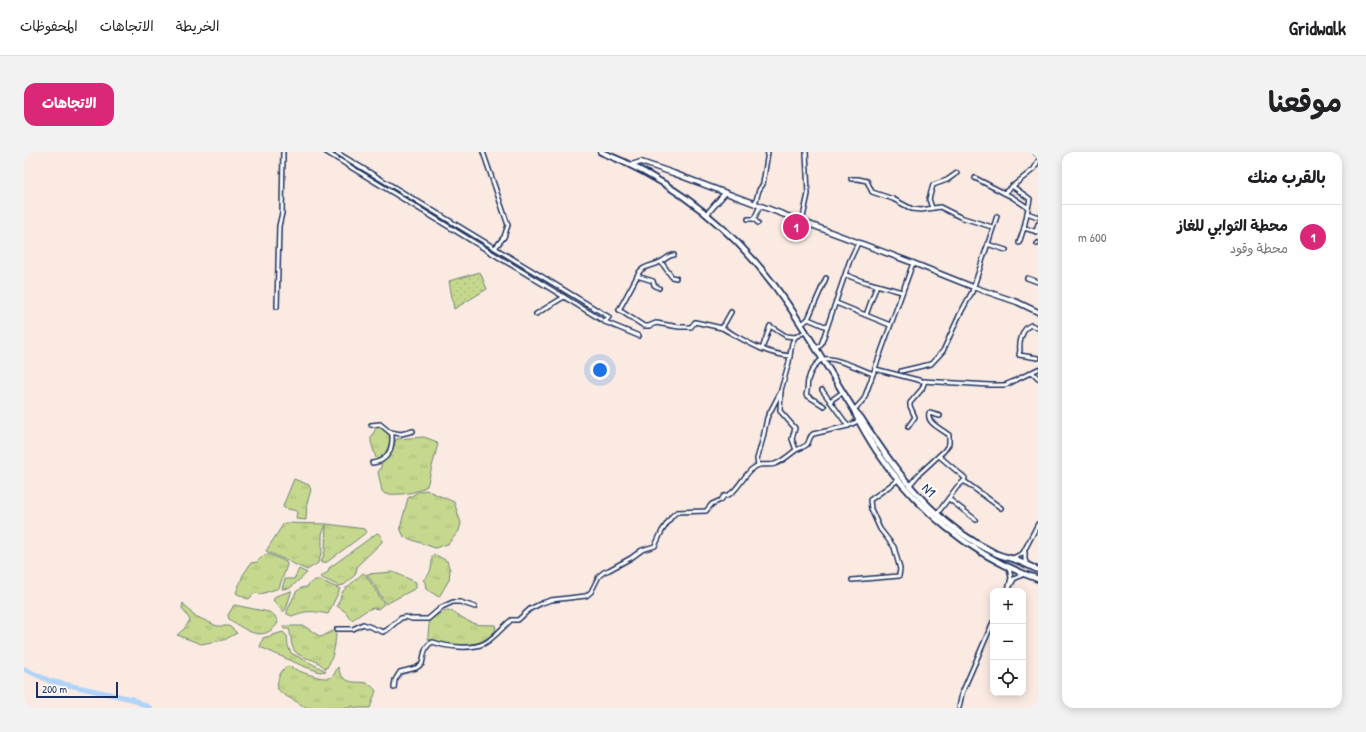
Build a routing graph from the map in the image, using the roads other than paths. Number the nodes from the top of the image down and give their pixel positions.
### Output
1 (283, 152) edge
2 (326, 152) edge
3 (336, 152) edge
4 (482, 152) edge
5 (601, 152) edge
6 (768, 152) edge
7 (806, 152) edge
8 (1035, 152) edge
9 (1038, 155) edge
10 (1038, 161) edge
11 (631, 165) junction
12 (957, 173) dead end
13 (975, 178) dead end
14 (851, 179) dead end
15 (1012, 186) junction
16 (725, 193) junction
17 (1004, 193) junction
18 (757, 205) junction
19 (1027, 207) junction
20 (932, 208) junction
21 (1027, 212) junction
22 (707, 214) junction
23 (997, 216) dead end
24 (1038, 216) edge
25 (754, 218) junction
26 (748, 219) dead end
27 (802, 222) junction
28 (758, 223) dead end
29 (1038, 224) edge
30 (992, 228) junction
31 (1024, 228) junction
32 (1037, 232) edge
33 (858, 243) junction
34 (1019, 243) dead end
35 (987, 244) junction
36 (495, 248) junction
37 (1006, 250) dead end
38 (674, 255) dead end
39 (661, 262) junction
40 (914, 263) junction
41 (846, 275) junction
42 (637, 276) junction
43 (676, 278) dead end
44 (826, 278) dead end
45 (1027, 278) dead end
46 (1038, 282) edge
47 (877, 285) junction
48 (973, 287) junction
49 (659, 288) dead end
50 (902, 292) junction
51 (564, 297) junction
52 (836, 303) junction
53 (277, 307) dead end
54 (731, 312) dead end
55 (1038, 312) edge
56 (536, 314) dead end
57 (866, 315) junction
58 (808, 319) junction
59 (605, 322) junction
60 (801, 325) junction
61 (890, 325) junction
62 (827, 327) junction
63 (722, 328) junction
64 (1038, 328) edge
65 (806, 332) junction
66 (640, 336) dead end
67 (795, 337) junction
68 (762, 349) junction
69 (816, 349) junction
70 (790, 356) junction
71 (1038, 358) edge
72 (822, 360) junction
73 (875, 369) junction
74 (1038, 369) edge
75 (901, 370) dead end
76 (1033, 372) junction
77 (873, 374) junction
78 (1038, 378) edge
79 (926, 381) junction
80 (822, 390) dead end
81 (781, 391) junction
82 (842, 392) junction
83 (830, 401) junction
84 (824, 406) dead end
85 (854, 410) junction
86 (940, 416) dead end
87 (858, 421) junction
88 (371, 425) dead end
89 (848, 426) junction
90 (908, 427) dead end
91 (413, 431) dead end
92 (390, 432) junction
93 (796, 450) junction
94 (939, 456) junction
95 (372, 463) dead end
96 (758, 466) junction
97 (898, 480) junction
98 (964, 481) junction
99 (909, 486) junction
100 (949, 499) junction
101 (1001, 508) dead end
102 (937, 514) junction
103 (976, 520) dead end
104 (1038, 524) edge
105 (1034, 531) junction
106 (1038, 533) edge
107 (1027, 543) junction
108 (1012, 558) junction
109 (1028, 565) junction
110 (1009, 567) junction
111 (1038, 570) edge
112 (1024, 574) junction
113 (1038, 579) edge
114 (852, 580) dead end
115 (1008, 588) edge
116 (1009, 588) edge
117 (475, 607) dead end
118 (992, 624) edge
119 (337, 629) dead end
120 (394, 688) dead end
121 (959, 708) edge

1 - 53 street
2 - 51 street
3 - 36 street
4 - 36 street
5 - 11 highway, N1
6 - 18 street
7 - 27 street
8 - 9 street
10 - 15 street
11 - 16 main road
11 - 22 highway, N1
12 - 20 street
13 - 17 street
14 - 20 street
15 - 17 street
15 - 19 street
16 - 18 main road
16 - 22 main road
17 - 19 street
18 - 25 street
18 - 27 main road
19 - 21 street
20 - 30 street
21 - 24 street
21 - 31 street
22 - 60 highway, N1
23 - 30 street
25 - 26 street
25 - 28 street
27 - 33 main road
29 - 32 street
30 - 35 street
31 - 32 street
31 - 34 street
33 - 40 main road
33 - 41 street
35 - 37 street
35 - 48 street
36 - 59 street
38 - 39 street
39 - 42 street
39 - 43 street
40 - 48 main road
40 - 50 street
41 - 47 street
41 - 52 street
42 - 49 street
42 - 63 street
44 - 58 street
45 - 46 street
47 - 50 street
47 - 57 street
48 - 55 main road
48 - 75 street
50 - 61 street
51 - 56 street
51 - 59 street
52 - 57 street
52 - 62 street
54 - 63 street
57 - 61 street
58 - 60 street
58 - 62 street
59 - 66 street
60 - 65 highway, N1
61 - 73 street
62 - 69 street
63 - 68 street
64 - 71 street
65 - 67 street
65 - 69 highway, N1
67 - 68 street
67 - 70 street
68 - 70 street
69 - 72 highway, N1
70 - 81 street
72 - 77 street
72 - 82 highway, N1
72 - 84 street
73 - 77 street
73 - 79 street
74 - 76 street
76 - 78 street
76 - 79 street
77 - 85 street
79 - 90 street
80 - 83 street
81 - 93 street
81 - 96 street
82 - 83 street
82 - 85 highway, N1
83 - 89 street
85 - 87 highway, N1
85 - 99 highway, N1 / N1
86 - 94 street
87 - 89 street
87 - 97 highway, N1
88 - 92 street
89 - 93 street
91 - 92 street
92 - 95 street
93 - 96 street
94 - 98 street
94 - 99 street
96 - 120 street
97 - 110 highway, N1
97 - 114 street
98 - 100 street
98 - 101 street
99 - 102 highway, N1 / N1
100 - 102 street
100 - 103 street
102 - 108 highway, N1 / N1
104 - 105 street
105 - 106 street
105 - 107 street
107 - 108 street
107 - 109 street
108 - 109 highway, N1
108 - 110 highway
109 - 111 highway
109 - 112 highway
110 - 112 highway, N1
110 - 115 street
112 - 113 highway, N1
112 - 116 street
117 - 119 street
118 - 121 street

